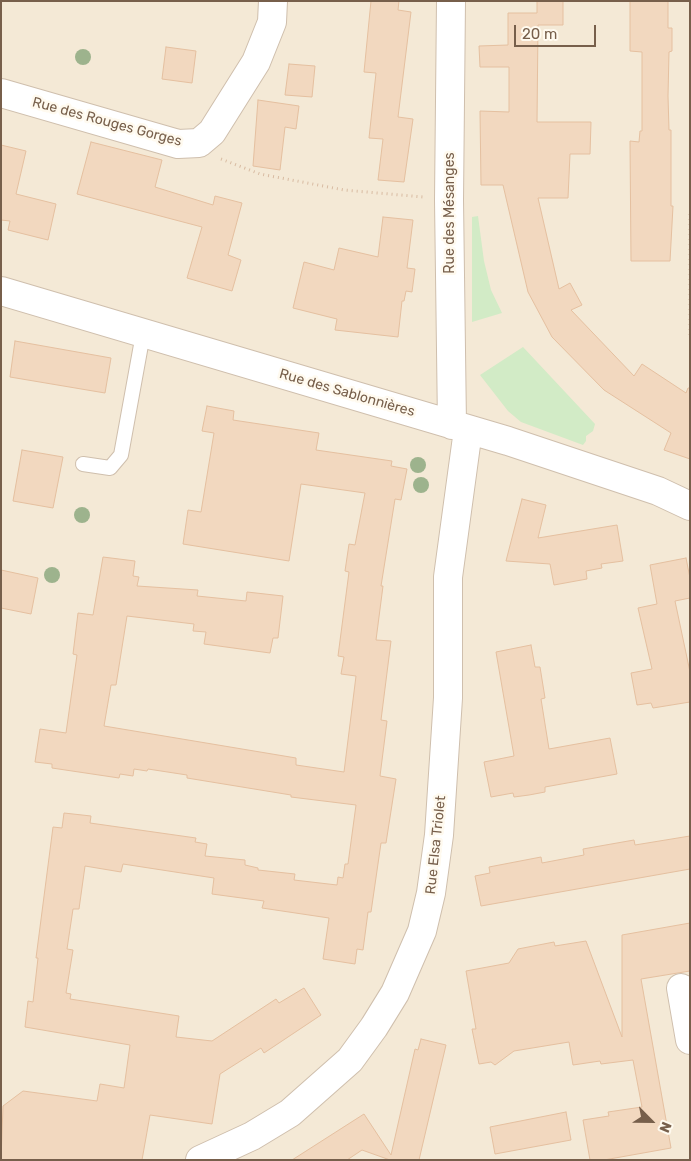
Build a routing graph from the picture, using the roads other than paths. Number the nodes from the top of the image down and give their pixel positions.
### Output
1 (273, 1) edge
2 (451, 1) edge
3 (1, 93) edge
4 (1, 291) edge
5 (143, 334) junction
6 (460, 427) junction
7 (83, 464) dead end
8 (690, 506) edge
9 (681, 988) dead end
10 (690, 1040) edge
11 (200, 1160) edge

1 - 3 street, Rue des Rouges Gorges
2 - 6 street, Rue des Mésanges
4 - 5 street, Rue des Sablonnières
5 - 6 street, Rue des Sablonnières
5 - 7 lane
6 - 8 street, Rue des Sablonnières
6 - 11 street, Rue Elsa Triolet
9 - 10 street

